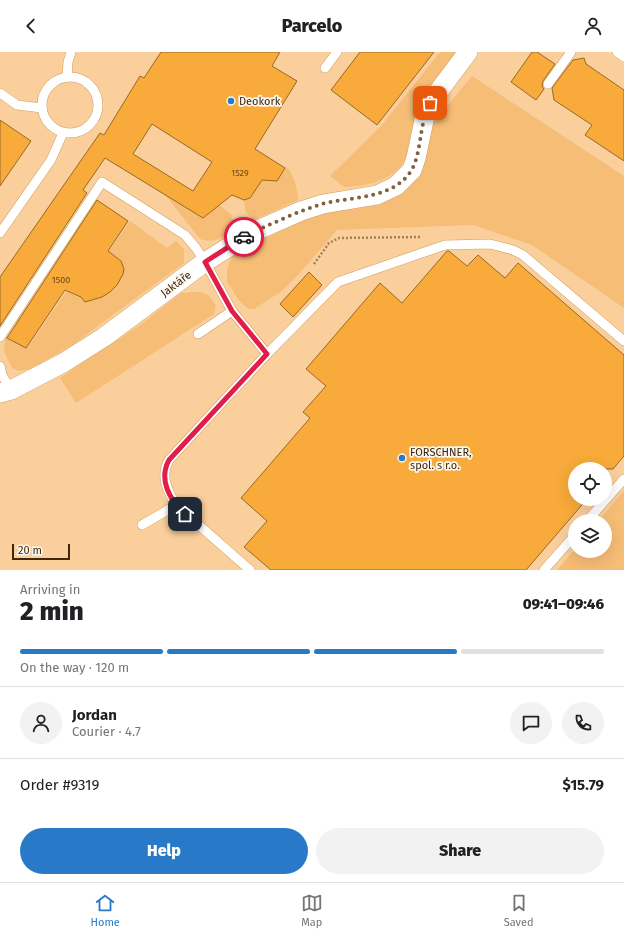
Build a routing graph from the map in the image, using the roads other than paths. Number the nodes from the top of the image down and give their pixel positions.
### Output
1 (71, 52) edge
2 (337, 52) edge
3 (468, 52) edge
4 (571, 52) edge
5 (617, 52) edge
6 (624, 57) edge
7 (325, 68) dead end
8 (67, 78) junction
9 (548, 84) dead end
10 (0, 93) edge
11 (42, 108) junction
12 (63, 133) junction
13 (0, 233) edge
14 (205, 262) junction
15 (232, 311) junction
16 (198, 334) dead end
17 (0, 337) edge
18 (624, 341) edge
19 (267, 354) junction
20 (0, 366) edge
21 (6, 391) edge
22 (624, 479) edge
23 (176, 505) junction
24 (593, 514) edge
25 (142, 525) dead end
26 (568, 543) edge
27 (250, 570) edge
28 (544, 570) edge

1 - 8 lane
2 - 7 lane
3 - 14 street, Jaktáře
4 - 9 lane
5 - 6 lane
8 - 11 lane
8 - 12 lane
10 - 11 lane
11 - 12 lane
12 - 13 lane
14 - 15 lane
14 - 17 lane
14 - 21 street, Jaktáře
15 - 16 lane
15 - 19 lane
18 - 19 lane
19 - 23 lane
20 - 21 lane
22 - 24 lane
23 - 25 lane
23 - 27 lane
26 - 28 lane

